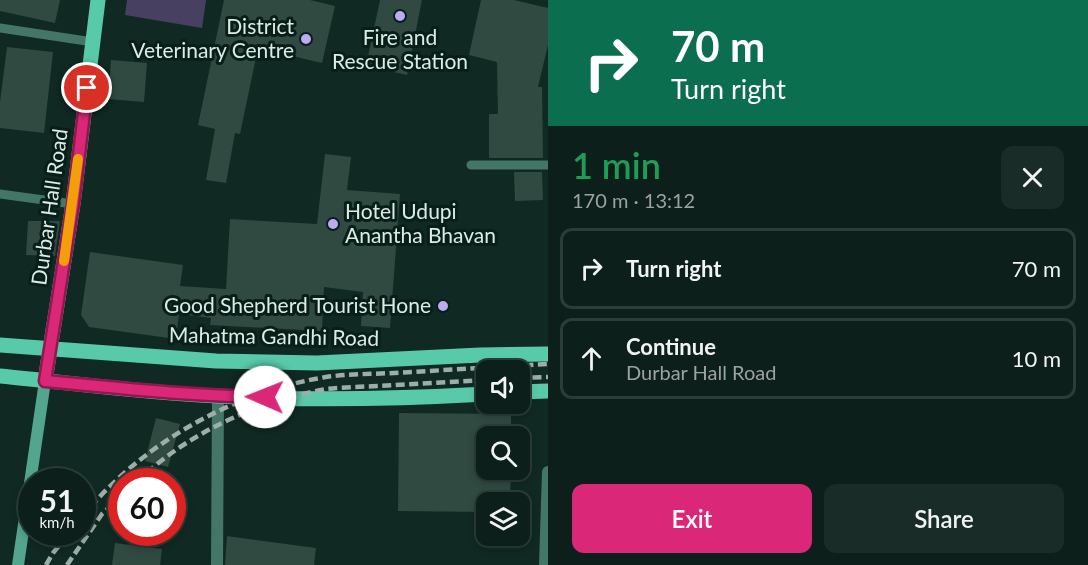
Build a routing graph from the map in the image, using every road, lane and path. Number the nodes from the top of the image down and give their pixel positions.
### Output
1 (98, 0) edge
2 (0, 28) edge
3 (93, 42) junction
4 (471, 165) dead end
5 (548, 165) edge
6 (0, 194) edge
7 (73, 204) junction
8 (0, 345) edge
9 (51, 349) junction
10 (548, 354) edge
11 (0, 376) edge
12 (45, 381) junction
13 (548, 390) edge
14 (530, 391) edge
15 (476, 394) edge
16 (218, 396) junction
17 (548, 472) edge
18 (18, 565) edge
19 (217, 565) edge
20 (545, 565) edge

1 - 3 main road, Durbar Hall Road
2 - 3 lane
3 - 7 main road, Durbar Hall Road
4 - 5 lane
6 - 7 lane
7 - 9 main road, Durbar Hall Road
8 - 9 main road, Mahatma Gandhi Road
9 - 10 main road, Mahatma Gandhi Road
9 - 12 main road, Durbar Hall Road
11 - 12 main road
12 - 16 main road
12 - 18 main road
13 - 14 main road
15 - 16 main road
16 - 19 street
17 - 20 street

